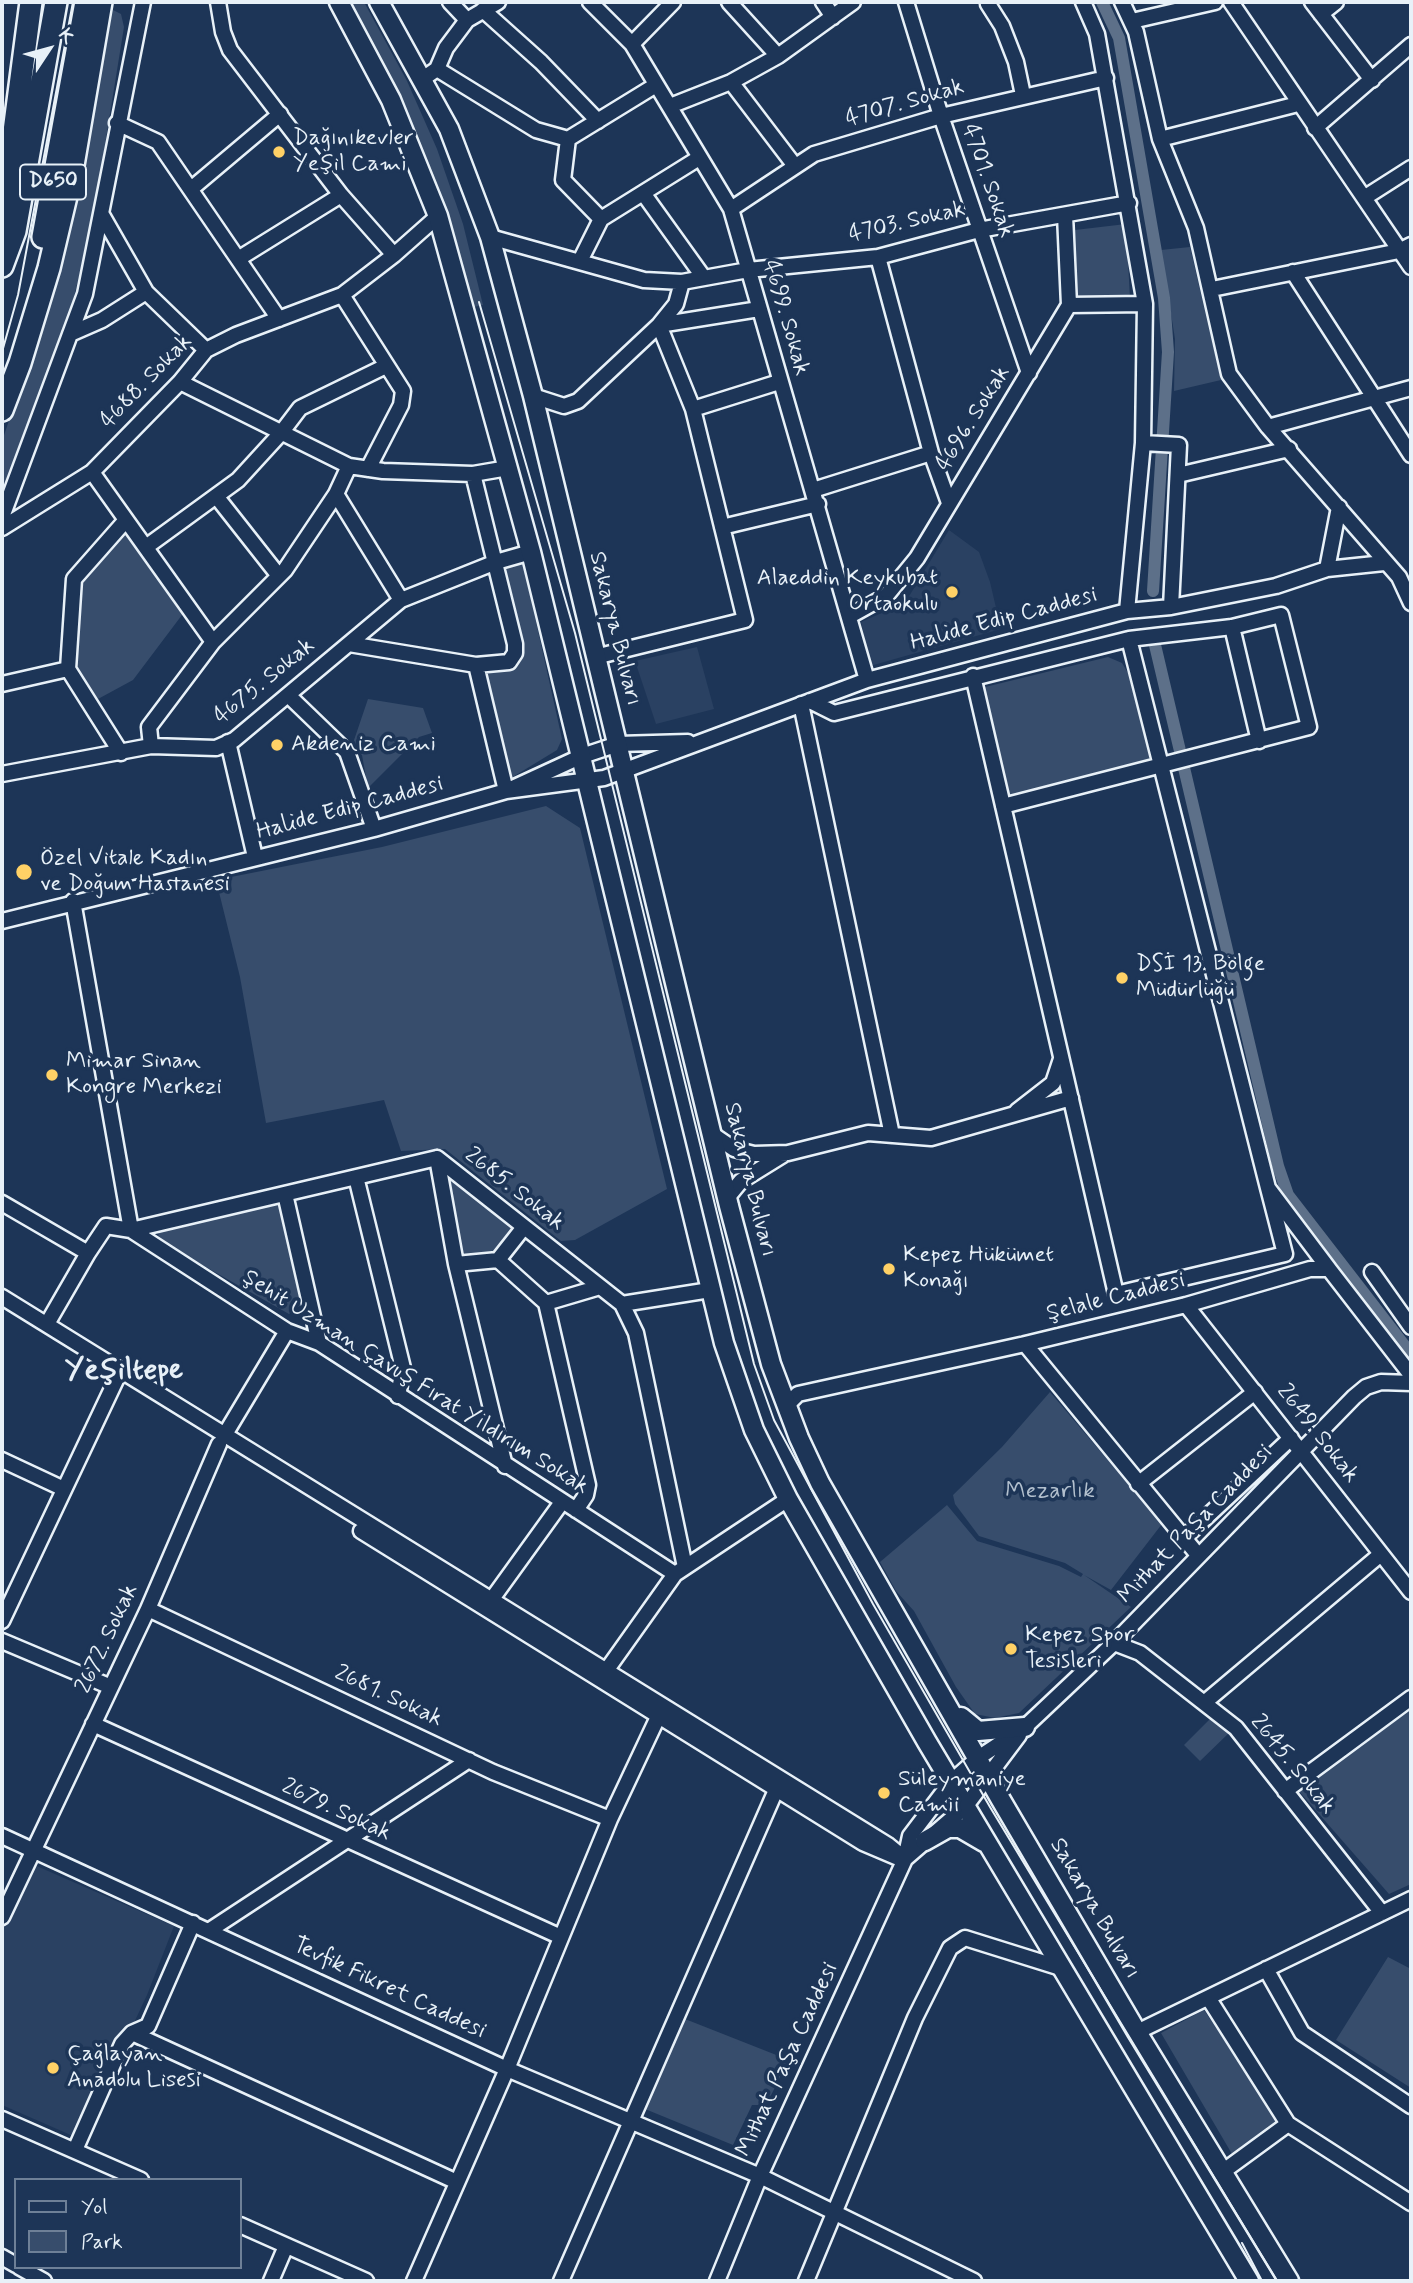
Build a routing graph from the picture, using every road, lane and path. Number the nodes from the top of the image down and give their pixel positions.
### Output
1 (31, 2) edge
2 (56, 2) edge
3 (86, 2) edge
4 (101, 2) edge
5 (218, 2) edge
6 (339, 2) edge
7 (379, 2) edge
8 (450, 2) edge
9 (498, 2) edge
10 (590, 2) edge
11 (673, 2) edge
12 (729, 2) edge
13 (823, 2) edge
14 (853, 2) edge
15 (906, 2) edge
16 (990, 2) edge
17 (1083, 2) edge
18 (1122, 2) edge
19 (1215, 2) edge
20 (1231, 2) edge
21 (1336, 2) edge
22 (140, 3) edge
23 (1316, 8) edge
24 (483, 10) junction
25 (833, 17) junction
26 (467, 20) junction
27 (1132, 21) junction
28 (632, 44) junction
29 (1411, 45) edge
30 (778, 56) junction
31 (430, 74) junction
32 (1106, 78) junction
33 (1372, 80) junction
34 (731, 82) junction
35 (656, 85) junction
36 (1023, 95) junction
37 (1298, 104) junction
38 (670, 106) junction
39 (280, 114) junction
40 (941, 116) junction
41 (598, 121) junction
42 (117, 123) junction
43 (1315, 128) junction
44 (568, 139) junction
45 (1160, 139) junction
46 (699, 158) junction
47 (795, 166) junction
48 (1411, 168) edge
49 (191, 189) junction
50 (643, 194) junction
51 (341, 195) junction
52 (1364, 198) junction
53 (1129, 203) junction
54 (731, 209) junction
55 (102, 215) junction
56 (1065, 215) junction
57 (438, 216) junction
58 (601, 219) junction
59 (2, 223) edge
60 (979, 230) junction
61 (490, 237) junction
62 (1405, 248) edge
63 (394, 255) junction
64 (878, 257) junction
65 (238, 259) junction
66 (580, 261) junction
67 (2, 266) edge
68 (1411, 267) edge
69 (748, 270) junction
70 (1293, 272) junction
71 (704, 278) junction
72 (682, 282) junction
73 (1212, 289) junction
74 (146, 292) junction
75 (342, 295) junction
76 (1145, 304) junction
77 (1069, 305) junction
78 (759, 309) junction
79 (279, 319) junction
80 (659, 325) junction
81 (70, 334) junction
82 (206, 351) junction
83 (20, 363) junction
84 (386, 366) junction
85 (1029, 373) junction
86 (180, 382) junction
87 (779, 382) junction
88 (1411, 388) edge
89 (533, 396) junction
90 (1375, 399) junction
91 (2, 410) edge
92 (693, 410) junction
93 (1268, 427) junction
94 (281, 433) junction
95 (1167, 443) junction
96 (1289, 449) junction
97 (931, 453) junction
98 (1411, 455) edge
99 (349, 466) junction
100 (508, 468) junction
101 (368, 469) junction
102 (92, 472) junction
103 (473, 474) junction
104 (1178, 475) junction
105 (813, 490) junction
106 (336, 494) junction
107 (216, 496) junction
108 (949, 503) junction
109 (818, 504) junction
110 (1339, 507) junction
111 (2, 517) edge
112 (126, 520) junction
113 (2, 527) edge
114 (722, 527) junction
115 (145, 547) junction
116 (530, 552) junction
117 (496, 562) junction
118 (1384, 563) junction
119 (1411, 567) edge
120 (1327, 569) junction
121 (279, 576) junction
122 (1399, 577) junction
123 (401, 600) junction
124 (1411, 603) edge
125 (1171, 607) junction
126 (1127, 611) junction
127 (850, 616) junction
128 (1232, 626) junction
129 (1129, 639) junction
130 (213, 642) junction
131 (349, 644) junction
132 (595, 657) junction
133 (476, 665) junction
134 (68, 669) junction
135 (973, 676) junction
136 (867, 680) junction
137 (2, 684) edge
138 (288, 695) junction
139 (805, 703) junction
140 (700, 741) junction
141 (1259, 741) junction
142 (228, 742) junction
143 (618, 744) junction
144 (151, 746) junction
145 (121, 753) junction
146 (582, 756) junction
147 (1174, 762) junction
148 (624, 772) junction
149 (2, 774) edge
150 (587, 783) junction
151 (506, 791) junction
152 (1003, 806) junction
153 (374, 829) junction
154 (255, 857) junction
155 (73, 901) junction
156 (2, 920) edge
157 (1061, 1058) junction
158 (1071, 1098) junction
159 (1010, 1116) junction
160 (712, 1134) junction
161 (892, 1135) junction
162 (788, 1153) junction
163 (437, 1158) junction
164 (356, 1177) junction
165 (1268, 1188) junction
166 (285, 1194) junction
167 (727, 1198) junction
168 (2, 1203) edge
169 (524, 1227) junction
170 (131, 1230) junction
171 (88, 1253) junction
172 (498, 1260) junction
173 (456, 1264) junction
174 (1329, 1269) junction
175 (1372, 1272) dead end
176 (600, 1287) junction
177 (710, 1290) junction
178 (2, 1297) edge
179 (546, 1303) junction
180 (622, 1304) junction
181 (1186, 1305) junction
182 (2, 1308) edge
183 (47, 1324) junction
184 (1411, 1327) edge
185 (287, 1331) junction
186 (319, 1343) junction
187 (1025, 1344) junction
188 (1411, 1375) edge
189 (116, 1380) junction
190 (1411, 1382) edge
191 (1255, 1392) junction
192 (398, 1396) junction
193 (786, 1406) junction
194 (1291, 1438) junction
195 (221, 1440) junction
196 (1301, 1451) junction
197 (2, 1460) edge
198 (505, 1466) junction
199 (1138, 1484) junction
200 (64, 1489) junction
201 (788, 1499) junction
202 (562, 1502) junction
203 (576, 1510) junction
204 (1184, 1538) junction
205 (1381, 1554) junction
206 (1198, 1555) junction
207 (680, 1571) junction
208 (2, 1583) edge
209 (16, 1590) junction
210 (1411, 1592) edge
211 (492, 1599) junction
212 (148, 1609) junction
213 (2, 1621) edge
214 (2, 1641) edge
215 (1114, 1643) junction
216 (606, 1671) junction
217 (111, 1687) junction
218 (1411, 1698) edge
219 (947, 1701) junction
220 (1205, 1703) junction
221 (659, 1717) junction
222 (93, 1724) junction
223 (1025, 1727) junction
224 (978, 1758) junction
225 (469, 1760) junction
226 (988, 1777) junction
227 (951, 1782) junction
228 (776, 1790) junction
229 (1285, 1791) junction
230 (965, 1807) junction
231 (611, 1819) junction
232 (2, 1836) edge
233 (925, 1841) junction
234 (349, 1842) junction
235 (988, 1845) junction
236 (32, 1850) junction
237 (905, 1859) junction
238 (1411, 1899) edge
239 (1382, 1913) junction
240 (2, 1917) edge
241 (193, 1923) junction
242 (210, 1930) junction
243 (561, 1937) junction
244 (1064, 1969) junction
245 (1266, 1969) junction
246 (1209, 2000) junction
247 (1137, 2032) junction
248 (132, 2033) junction
249 (507, 2069) junction
250 (1411, 2106) edge
251 (2, 2119) edge
252 (628, 2123) junction
253 (1288, 2124) junction
254 (75, 2150) junction
255 (1221, 2173) junction
256 (760, 2176) junction
257 (137, 2178) edge
258 (457, 2182) junction
259 (1411, 2203) edge
260 (833, 2213) junction
261 (242, 2226) edge
262 (285, 2246) junction
263 (23, 2269) edge
264 (44, 2281) edge
265 (271, 2281) edge
266 (366, 2281) edge
267 (414, 2281) edge
268 (561, 2281) edge
269 (717, 2281) edge
270 (806, 2281) edge
271 (974, 2281) edge
272 (1249, 2281) edge
273 (1289, 2281) edge

1 - 59 highway
2 - 67 highway, D650
3 - 83 highway, D650
4 - 83 highway
5 - 39 street
6 - 57 main road
7 - 31 main road, Sakarya Bulvarı
8 - 26 street
9 - 24 street
10 - 28 street, 4699. Sokak
11 - 28 street
12 - 30 street
13 - 25 street
14 - 25 street
15 - 40 street, 4701. Sokak
16 - 36 street
17 - 32 street
18 - 27 street
19 - 27 street
20 - 37 street
21 - 23 street
22 - 42 street
23 - 33 street
24 - 26 street
24 - 41 street
25 - 30 street
26 - 31 street
27 - 45 street
28 - 35 street, 4699. Sokak
29 - 33 street
30 - 34 street
31 - 44 street
31 - 61 main road, Sakarya Bulvarı
32 - 36 street, 4707. Sokak
32 - 53 street
33 - 43 street
34 - 38 street
34 - 47 street
35 - 38 street, 4699. Sokak
35 - 41 street
36 - 40 street, 4707. Sokak
37 - 43 street
37 - 45 street
38 - 46 street, 4699. Sokak
39 - 49 street
39 - 51 street
40 - 47 street, 4707. Sokak
40 - 60 street, 4701. Sokak
41 - 44 street
42 - 49 street
42 - 55 street
43 - 52 street
44 - 58 street
45 - 73 street
46 - 50 street
46 - 54 street, 4699. Sokak
47 - 54 street, 4707. Sokak
48 - 52 street
49 - 65 street
50 - 58 street
50 - 71 street
51 - 63 street
51 - 65 street
52 - 62 street
53 - 56 street, 4703. Sokak
53 - 76 street
54 - 69 street, 4699. Sokak
55 - 74 street
55 - 81 street
56 - 60 street, 4703. Sokak
56 - 77 street
57 - 63 street, 4688. Sokak
57 - 100 main road
58 - 66 street
60 - 64 street, 4703. Sokak
60 - 85 street, 4701. Sokak
61 - 66 street, 4703. Sokak
61 - 89 main road, Sakarya Bulvarı
62 - 68 street
62 - 70 street
63 - 75 street, 4688. Sokak
64 - 69 street, 4703. Sokak
64 - 97 street
65 - 79 street
66 - 72 street, 4703. Sokak
69 - 71 street, 4703. Sokak
69 - 78 street, 4699. Sokak
70 - 73 street
70 - 90 street
71 - 72 street, 4703. Sokak
72 - 80 street
73 - 93 street
74 - 81 street
74 - 82 street
75 - 79 street, 4688. Sokak
75 - 84 street
76 - 77 street
76 - 95 street
77 - 85 street, 4696. Sokak
78 - 80 street
78 - 87 street, 4699. Sokak
79 - 82 street, 4688. Sokak
80 - 89 street
80 - 92 street
81 - 111 street
82 - 86 street, 4688. Sokak
83 - 91 highway, D650
84 - 94 street
84 - 101 street
85 - 108 street, 4696. Sokak
86 - 94 street
86 - 102 street, 4688. Sokak
87 - 92 street
87 - 105 street, 4699. Sokak
88 - 90 street
89 - 132 main road, Sakarya Bulvarı
90 - 93 street
90 - 98 street
92 - 114 street
93 - 96 street
94 - 99 street
94 - 107 street
95 - 104 street
95 - 126 street
96 - 104 street
96 - 110 street
97 - 105 street
97 - 108 street
99 - 101 street
99 - 106 street
100 - 103 street
100 - 116 main road
101 - 103 street
102 - 112 street
102 - 113 street, 4688. Sokak
103 - 117 street
104 - 125 street
105 - 109 street, 4699. Sokak
106 - 121 street
106 - 123 street
107 - 115 street
107 - 121 street
108 - 127 street, 4696. Sokak
109 - 114 street
109 - 127 street, 4699. Sokak
110 - 118 street
110 - 120 street
112 - 115 street
112 - 134 street
114 - 132 street
115 - 130 street
116 - 117 street, 4675. Sokak
116 - 146 main road
117 - 123 street, 4675. Sokak
117 - 133 street
118 - 120 street, Halide Edip Caddesi
118 - 122 street
119 - 122 street
120 - 125 street, Halide Edip Caddesi
121 - 130 street
122 - 124 street
123 - 131 street, 4675. Sokak
125 - 126 street, Halide Edip Caddesi
126 - 136 street, Halide Edip Caddesi
127 - 136 street, 4699. Sokak
128 - 129 street
128 - 141 street
128 - 141 street
129 - 135 street
129 - 147 street
130 - 144 street
131 - 133 street
131 - 138 street, 4675. Sokak
132 - 143 main road, Sakarya Bulvarı
133 - 151 street
134 - 137 street
134 - 145 street
135 - 139 street
135 - 152 street
136 - 139 street, Halide Edip Caddesi
138 - 142 street, 4675. Sokak
138 - 153 street
139 - 140 street, Halide Edip Caddesi
139 - 161 street
140 - 143 street
140 - 148 street, Halide Edip Caddesi
141 - 147 street
142 - 144 street, 4675. Sokak
142 - 154 street
143 - 146 street
143 - 148 main road, Sakarya Bulvarı
144 - 145 street, 4675. Sokak
145 - 149 street, 4675. Sokak
146 - 150 main road
146 - 151 street
147 - 152 street
147 - 165 street
148 - 150 street, Halide Edip Caddesi
148 - 160 main road, Sakarya Bulvarı
150 - 151 street, Halide Edip Caddesi
150 - 177 main road
151 - 153 street, Halide Edip Caddesi
152 - 157 street
153 - 154 street, Halide Edip Caddesi
154 - 155 street, Halide Edip Caddesi
155 - 156 street, Halide Edip Caddesi
155 - 170 street
157 - 158 street
157 - 159 street
158 - 159 street
158 - 165 street
159 - 161 street
160 - 162 street
160 - 167 main road, Sakarya Bulvarı
161 - 162 street
162 - 167 street
163 - 164 street, 2685. Sokak
163 - 169 street, 2685. Sokak
163 - 173 street
164 - 166 street, 2685. Sokak
164 - 192 street
165 - 174 street
166 - 170 street, 2685. Sokak
166 - 186 street
167 - 193 main road, Sakarya Bulvarı
168 - 171 street
169 - 172 street
169 - 176 street, 2685. Sokak
170 - 171 street, 2685. Sokak
170 - 185 street, Şehit Uzman Çavuş Fırat Yıldırım Sokak
171 - 183 street
172 - 173 street
172 - 179 street
173 - 198 street
174 - 181 street, Şelale Caddesi
174 - 188 street
175 - 184 street
176 - 179 street
176 - 180 street, 2685. Sokak
177 - 180 street
177 - 201 main road
178 - 183 street
179 - 203 street
180 - 207 street, 2685. Sokak
181 - 187 street, Şelale Caddesi
181 - 191 street, 2649. Sokak
182 - 189 street
183 - 195 street
185 - 186 street, Şehit Uzman Çavuş Fırat Yıldırım Sokak
185 - 195 street, 2672. Sokak
186 - 192 street, Şehit Uzman Çavuş Fırat Yıldırım Sokak
187 - 193 street, Şelale Caddesi
187 - 199 street
189 - 195 street
189 - 200 street
190 - 196 street, Mithat Paşa Caddesi
191 - 194 street, 2649. Sokak
191 - 199 street
192 - 198 street, Şehit Uzman Çavuş Fırat Yıldırım Sokak
193 - 219 main road, Sakarya Bulvarı
194 - 196 street, 2649. Sokak
194 - 204 street
195 - 211 street
195 - 212 street, 2672. Sokak
195 - 221 street
196 - 205 street, 2649. Sokak
196 - 206 street, Mithat Paşa Caddesi
197 - 200 street
198 - 202 street, Şehit Uzman Çavuş Fırat Yıldırım Sokak
199 - 204 street
200 - 209 street
201 - 207 street
201 - 227 main road
202 - 203 street, Şehit Uzman Çavuş Fırat Yıldırım Sokak
202 - 211 street
203 - 207 street, Şehit Uzman Çavuş Fırat Yıldırım Sokak
204 - 206 street
205 - 210 street, 2649. Sokak
205 - 220 street
206 - 215 street, Mithat Paşa Caddesi
207 - 216 street
208 - 209 street
209 - 213 street
211 - 216 street
212 - 217 street, 2672. Sokak
212 - 225 street, 2681. Sokak
214 - 217 street
215 - 220 street, 2645. Sokak
215 - 223 street, Mithat Paşa Caddesi
216 - 237 street
217 - 222 street, 2672. Sokak
218 - 229 street
219 - 223 main road
219 - 224 main road, Sakarya Bulvarı
220 - 229 street, 2645. Sokak
221 - 228 street
221 - 231 street
222 - 234 street, 2679. Sokak
222 - 236 street, 2672. Sokak
223 - 224 street, Mithat Paşa Caddesi
223 - 226 street
224 - 226 main road, Sakarya Bulvarı
224 - 227 street, Mithat Paşa Caddesi
225 - 231 street, 2681. Sokak
225 - 234 street
226 - 230 street
226 - 247 main road, Sakarya Bulvarı
227 - 230 main road
227 - 237 street, Mithat Paşa Caddesi
228 - 237 street
228 - 252 street
229 - 239 street, 2645. Sokak
230 - 233 street
230 - 235 main road
231 - 243 street
232 - 236 street, Tevfik Fikret Caddesi
233 - 235 main road
233 - 237 street
234 - 242 street
234 - 243 street, 2679. Sokak
235 - 244 main road
236 - 240 street, 2672. Sokak
236 - 241 street, Tevfik Fikret Caddesi
237 - 256 street, Mithat Paşa Caddesi
238 - 239 street
239 - 245 street
241 - 242 street, Tevfik Fikret Caddesi
241 - 248 street
242 - 249 street, Tevfik Fikret Caddesi
243 - 249 street
244 - 260 street
244 - 272 main road
245 - 246 street
245 - 250 street
246 - 247 street
246 - 253 street
247 - 255 main road, Sakarya Bulvarı
248 - 254 street
248 - 258 street
249 - 252 street, Tevfik Fikret Caddesi
249 - 258 street
251 - 254 street
252 - 256 street, Tevfik Fikret Caddesi
252 - 268 street
253 - 255 street
253 - 259 street
254 - 257 street
255 - 273 main road, Sakarya Bulvarı
256 - 260 street, Tevfik Fikret Caddesi
256 - 269 street, Mithat Paşa Caddesi
258 - 267 street
260 - 270 street
260 - 271 street, Tevfik Fikret Caddesi
261 - 262 street
262 - 265 street
262 - 266 street
263 - 264 street

